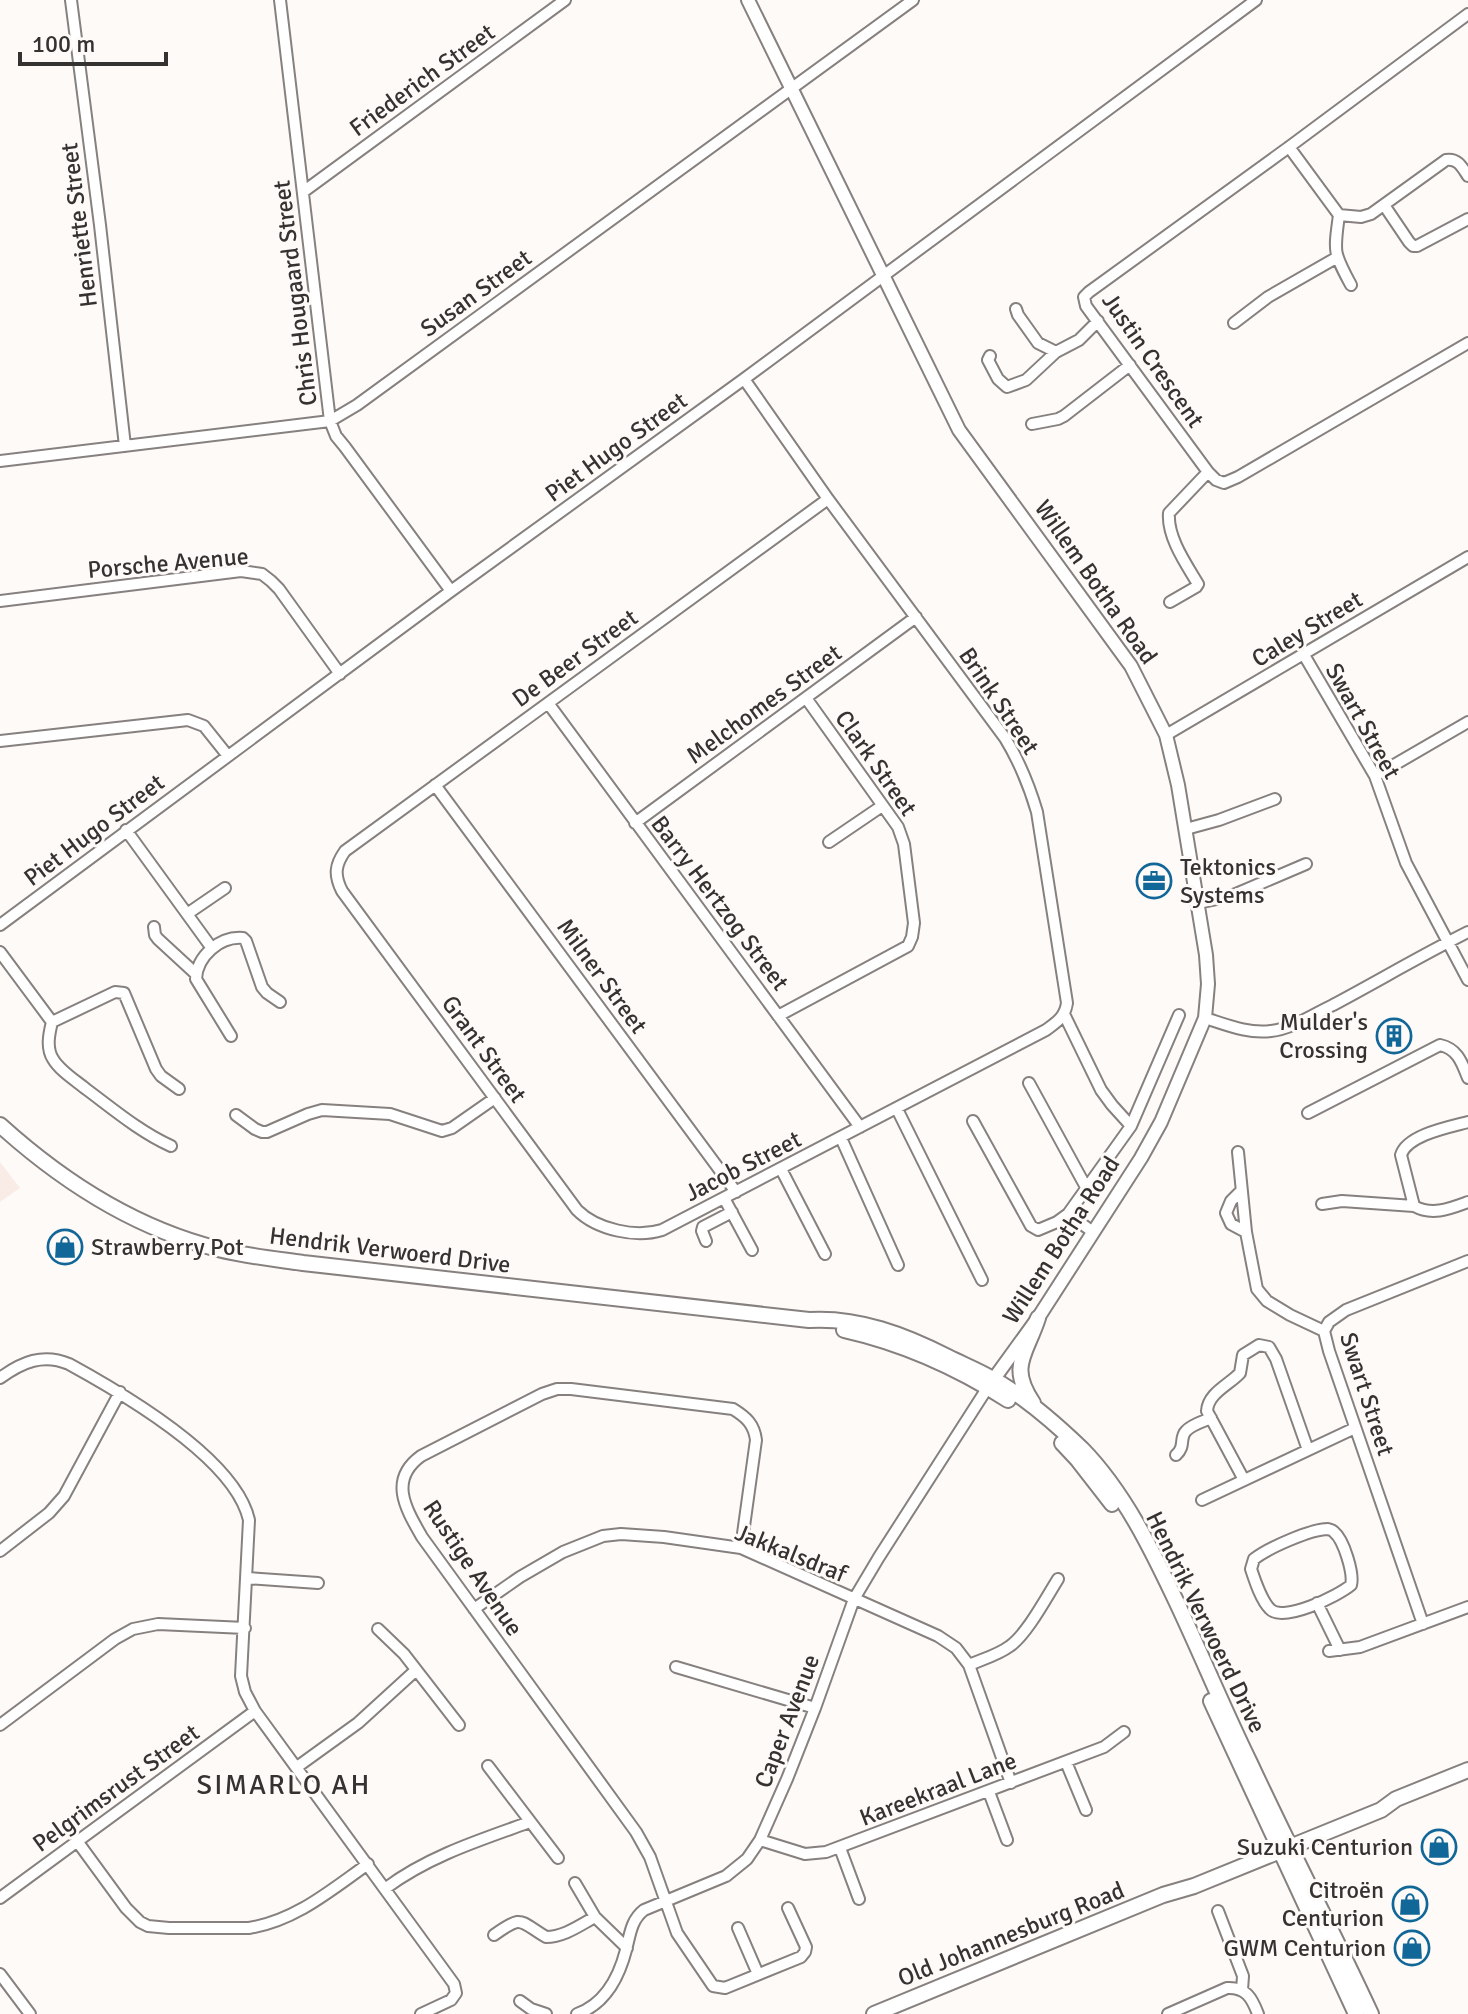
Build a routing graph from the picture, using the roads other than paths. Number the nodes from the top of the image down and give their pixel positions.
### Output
1 (71, 0) edge
2 (280, 0) edge
3 (565, 0) edge
4 (748, 0) edge
5 (913, 0) edge
6 (1256, 0) edge
7 (1468, 14) edge
8 (792, 90) junction
9 (1289, 147) junction
10 (1468, 176) edge
11 (303, 192) junction
12 (1384, 205) junction
13 (1339, 215) junction
14 (1468, 219) edge
15 (1336, 258) junction
16 (883, 275) junction
17 (1351, 285) dead end
18 (1016, 309) dead end
19 (1098, 321) junction
20 (1234, 323) dead end
21 (1468, 343) edge
22 (1056, 352) junction
23 (990, 356) dead end
24 (1130, 365) junction
25 (744, 379) junction
26 (330, 421) junction
27 (1032, 424) dead end
28 (125, 446) junction
29 (0, 461) edge
30 (1208, 472) junction
31 (828, 499) junction
32 (1468, 557) edge
33 (451, 591) junction
34 (0, 601) edge
35 (1170, 602) dead end
36 (916, 617) junction
37 (1304, 655) junction
38 (340, 674) junction
39 (806, 698) junction
40 (548, 703) junction
41 (1468, 722) edge
42 (1166, 735) junction
43 (0, 741) edge
44 (228, 756) junction
45 (1375, 776) junction
46 (435, 785) junction
47 (1275, 799) dead end
48 (882, 806) junction
49 (635, 823) junction
50 (1186, 829) junction
51 (126, 830) junction
52 (829, 842) dead end
53 (345, 851) joint
54 (1306, 864) dead end
55 (225, 888) dead end
56 (1198, 903) junction
57 (187, 914) junction
58 (0, 925) edge
59 (154, 927) dead end
60 (1468, 932) edge
61 (1448, 942) junction
62 (211, 947) junction
63 (0, 952) edge
64 (196, 974) junction
65 (1468, 980) edge
66 (280, 1002) dead end
67 (1064, 1014) junction
68 (1179, 1015) dead end
69 (778, 1016) junction
70 (1205, 1018) junction
71 (52, 1022) junction
72 (231, 1036) dead end
73 (1468, 1078) edge
74 (1029, 1083) dead end
75 (179, 1089) dead end
76 (495, 1098) junction
77 (897, 1109) junction
78 (1308, 1113) dead end
79 (236, 1115) dead end
80 (973, 1121) dead end
81 (0, 1125) edge
82 (1131, 1126) junction
83 (1467, 1126) edge
84 (860, 1127) junction
85 (841, 1138) junction
86 (171, 1146) dead end
87 (1238, 1152) dead end
88 (781, 1169) junction
89 (1087, 1189) junction
90 (1241, 1191) junction
91 (736, 1192) junction
92 (724, 1198) junction
93 (1468, 1202) edge
94 (1322, 1204) dead end
95 (1414, 1206) junction
96 (732, 1212) junction
97 (1068, 1214) junction
98 (1093, 1232) junction
99 (1246, 1232) junction
100 (642, 1233) joint
101 (706, 1241) dead end
102 (752, 1250) dead end
103 (825, 1254) dead end
104 (1468, 1261) edge
105 (898, 1265) dead end
106 (982, 1280) dead end
107 (1038, 1318) junction
108 (1324, 1331) junction
109 (0, 1378) edge
110 (990, 1383) junction
111 (120, 1392) junction
112 (1039, 1413) junction
113 (1211, 1418) junction
114 (1355, 1428) junction
115 (1308, 1450) junction
116 (1176, 1455) dead end
117 (1244, 1480) junction
118 (1202, 1500) dead end
119 (741, 1548) junction
120 (0, 1551) edge
121 (247, 1578) junction
122 (1058, 1579) dead end
123 (318, 1583) dead end
124 (854, 1599) junction
125 (1317, 1603) junction
126 (1468, 1607) edge
127 (474, 1609) junction
128 (1423, 1624) junction
129 (245, 1628) junction
130 (378, 1629) dead end
131 (969, 1665) junction
132 (676, 1667) dead end
133 (415, 1671) junction
134 (815, 1708) junction
135 (255, 1711) junction
136 (0, 1725) edge
137 (459, 1725) dead end
138 (1124, 1732) dead end
139 (1066, 1762) junction
140 (488, 1766) dead end
141 (297, 1767) junction
142 (1468, 1770) edge
143 (1011, 1783) junction
144 (989, 1792) junction
145 (1086, 1810) dead end
146 (530, 1822) junction
147 (760, 1840) junction
148 (1007, 1840) dead end
149 (77, 1841) junction
150 (1283, 1845) junction
151 (840, 1848) junction
152 (558, 1858) dead end
153 (368, 1864) junction
154 (575, 1883) dead end
155 (386, 1888) junction
156 (0, 1898) edge
157 (859, 1899) dead end
158 (667, 1901) junction
159 (788, 1908) dead end
160 (1218, 1911) dead end
161 (595, 1917) junction
162 (738, 1928) dead end
163 (494, 1935) dead end
164 (627, 1948) junction
165 (0, 1974) edge
166 (758, 1974) junction
167 (1242, 1990) junction
168 (520, 2001) dead end
169 (30, 2014) edge
170 (421, 2014) edge
171 (546, 2014) edge
172 (577, 2014) edge
173 (874, 2014) edge
174 (1168, 2014) edge
175 (1258, 2014) edge
176 (1356, 2014) edge
177 (1371, 2014) edge

1 - 28 street, Henriette Street
2 - 11 street, Chris Hougaard Street
3 - 11 street, Friederich Street
4 - 8 street, Willem Botha Road
5 - 8 street, Susan Street
6 - 16 street, Piet Hugo Street
7 - 9 street, Justin Crescent
8 - 16 street, Willem Botha Road
8 - 26 street, Susan Street
9 - 13 street
9 - 19 street, Justin Crescent
10 - 12 street
11 - 26 street, Chris Hougaard Street
12 - 13 street
12 - 14 street
13 - 15 street
15 - 17 street
15 - 20 street
16 - 25 street, Piet Hugo Street
16 - 42 street, Willem Botha Road
18 - 22 street
19 - 22 street
19 - 24 street, Justin Crescent
21 - 30 street
22 - 23 street
24 - 27 street
24 - 30 street, Justin Crescent
25 - 31 street, Brink Street
25 - 33 street, Piet Hugo Street
26 - 28 street, Susan Street
26 - 33 street, Chris Hougaard Street
28 - 29 street, Susan Street
30 - 35 street
31 - 36 street, Brink Street
31 - 40 street, De Beer Street
32 - 37 street, Caley Street
33 - 38 street, Piet Hugo Street
34 - 38 street, Porsche Avenue
36 - 39 street, Melchomes Street
36 - 67 street, Brink Street
37 - 42 street, Caley Street
37 - 45 street, Swart Street
38 - 44 street, Piet Hugo Street
39 - 48 street, Clark Street
39 - 49 street, Melchomes Street
40 - 46 street, De Beer Street
40 - 49 street, Barry Hertzog Street
41 - 45 street
42 - 50 street, Willem Botha Road
43 - 44 street
44 - 51 street, Piet Hugo Street
45 - 61 street, Swart Street
46 - 53 street, De Beer Street
46 - 91 street, Milner Street
47 - 50 street
48 - 52 street
48 - 69 street, Clark Street
49 - 69 street, Barry Hertzog Street
50 - 56 street, Willem Botha Road
51 - 57 street
51 - 58 street, Piet Hugo Street
53 - 76 street, Grant Street
54 - 56 street
55 - 57 street
56 - 70 street, Willem Botha Road
57 - 62 street
59 - 64 street
60 - 61 street
61 - 65 street, Swart Street
61 - 70 street
62 - 64 street
62 - 66 street
63 - 71 street
64 - 72 street
67 - 77 street
67 - 82 street
68 - 82 street
69 - 84 street, Barry Hertzog Street
70 - 98 street, Willem Botha Road
71 - 75 street
71 - 86 street
73 - 78 street
74 - 89 street
76 - 79 street
76 - 100 street, Grant Street
77 - 84 street
77 - 106 street
80 - 97 street
81 - 110 main road, Hendrik Verwoerd Drive
82 - 89 street
83 - 95 street
84 - 85 street, Jacob Street
85 - 88 street, Jacob Street
85 - 105 street
87 - 90 street
88 - 91 street, Jacob Street
88 - 103 street
89 - 97 street
90 - 99 street
90 - 99 street
91 - 92 street, Jacob Street
92 - 96 street
92 - 100 street, Jacob Street
93 - 95 street
94 - 95 street
96 - 101 street
96 - 102 street
97 - 98 street
98 - 107 street, Willem Botha Road
99 - 108 street
104 - 108 street, Swart Street
107 - 110 street, Willem Botha Road
107 - 112 main road
108 - 114 street, Swart Street
109 - 111 street
110 - 112 main road, Hendrik Verwoerd Drive
110 - 124 street, Caper Avenue
110 - 150 main road, Hendrik Verwoerd Drive
111 - 120 street
111 - 121 street
112 - 150 main road, Hendrik Verwoerd Drive
113 - 115 street
113 - 116 street
113 - 117 street
114 - 115 street
114 - 128 street, Swart Street
115 - 117 street
117 - 118 street
119 - 124 street, Jakkalsdraf
119 - 127 street, Jakkalsdraf
119 - 127 street, Rustige Avenue
121 - 123 street
121 - 129 street
122 - 131 street
124 - 131 street, Jakkalsdraf
124 - 134 street, Caper Avenue
125 - 125 street
125 - 128 street
126 - 128 street
127 - 158 street, Rustige Avenue
129 - 135 street
129 - 136 street
130 - 133 street
131 - 143 street, Jakkalsdraf
132 - 134 street
133 - 137 street
133 - 141 street
134 - 147 street, Caper Avenue
135 - 141 street
135 - 149 street, Pelgrimsrust Street
138 - 139 street, Kareekraal Lane
139 - 143 street, Kareekraal Lane
139 - 145 street
140 - 146 street
141 - 153 street
142 - 150 main road, Old Johannesburg Road
143 - 144 street, Kareekraal Lane
144 - 148 street
144 - 151 street, Kareekraal Lane
146 - 152 street
146 - 155 street
147 - 151 street, Kareekraal Lane
147 - 158 street, Caper Avenue
149 - 153 street
149 - 156 street, Pelgrimsrust Street
150 - 173 main road, Old Johannesburg Road
150 - 176 main road, Hendrik Verwoerd Drive
150 - 177 main road, Hendrik Verwoerd Drive
151 - 157 street
153 - 155 street
154 - 161 street
155 - 170 street
158 - 164 street, Caper Avenue
158 - 166 street, Rustige Avenue
159 - 166 street
160 - 167 street
161 - 163 street
161 - 164 street
162 - 166 street
164 - 172 street, Caper Avenue
165 - 169 street
167 - 174 street
167 - 175 street
168 - 171 street

